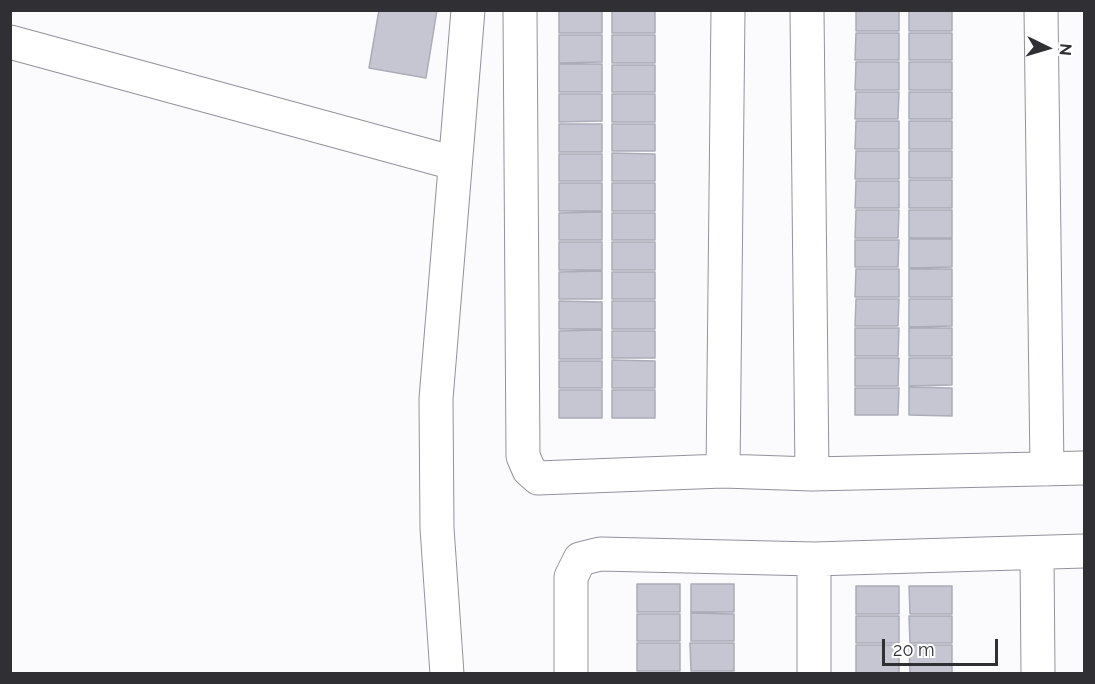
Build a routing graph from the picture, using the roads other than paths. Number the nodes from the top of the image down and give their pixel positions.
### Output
1 (468, 10) edge
2 (520, 10) edge
3 (728, 10) edge
4 (807, 10) edge
5 (1041, 10) edge
6 (10, 42) edge
7 (454, 163) junction
8 (1084, 468) edge
9 (1047, 470) junction
10 (723, 471) junction
11 (812, 474) junction
12 (1084, 551) edge
13 (1037, 553) junction
14 (814, 559) junction
15 (447, 674) edge
16 (571, 674) edge
17 (814, 674) edge
18 (1038, 674) edge

1 - 7 street
2 - 10 street
3 - 10 street
4 - 11 street
5 - 9 street
6 - 7 street
7 - 15 street
8 - 9 street
9 - 11 street
10 - 11 street
12 - 13 street
13 - 14 street
13 - 18 street
14 - 16 street
14 - 17 street

